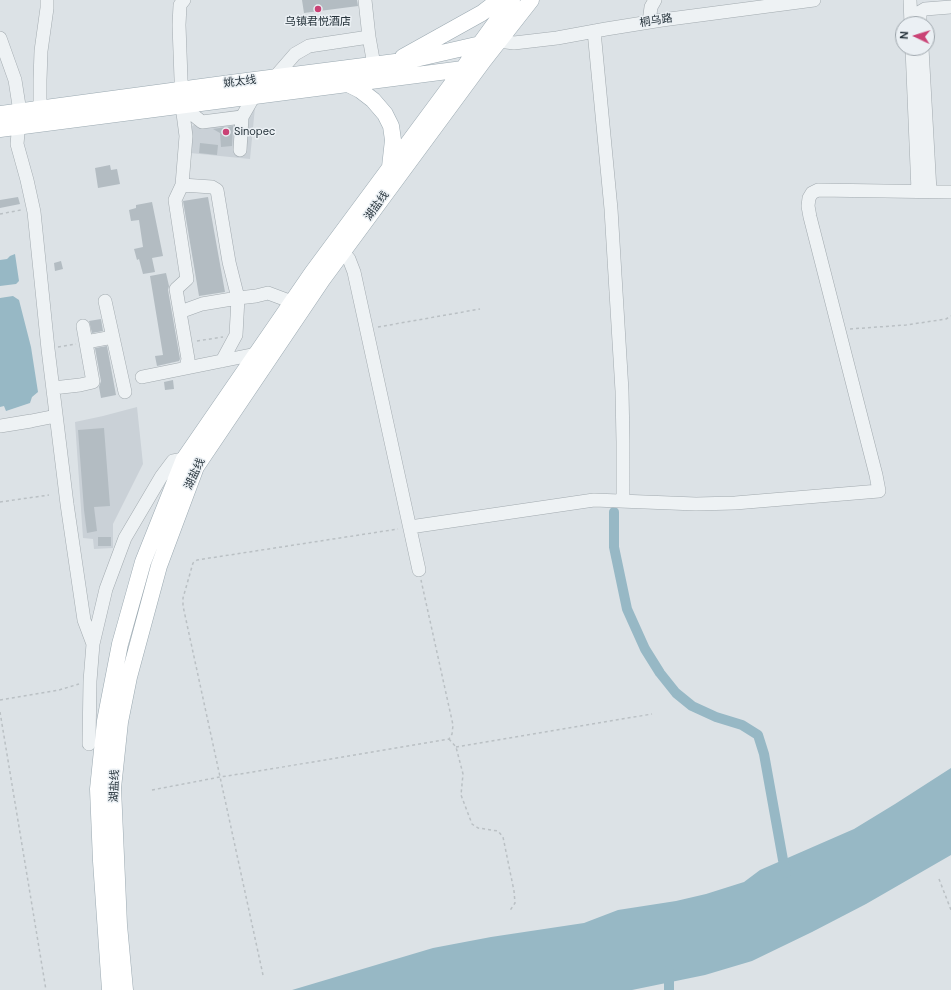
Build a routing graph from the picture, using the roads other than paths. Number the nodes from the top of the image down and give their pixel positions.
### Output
1 (47, 0) edge
2 (184, 0) edge
3 (365, 0) edge
4 (499, 0) edge
5 (512, 0) edge
6 (531, 0) edge
7 (655, 0) edge
8 (814, 0) edge
9 (910, 0) edge
10 (951, 7) edge
11 (910, 16) edge
12 (920, 16) edge
13 (649, 22) junction
14 (594, 31) junction
15 (369, 37) junction
16 (0, 38) edge
17 (499, 41) junction
18 (480, 44) junction
19 (913, 56) edge
20 (922, 56) edge
21 (484, 60) junction
22 (393, 62) junction
23 (374, 65) junction
24 (463, 69) junction
25 (275, 77) junction
26 (348, 84) junction
27 (254, 96) junction
28 (182, 98) junction
29 (40, 109) junction
30 (0, 114) edge
31 (242, 117) junction
32 (19, 119) junction
33 (0, 129) edge
34 (240, 150) dead end
35 (390, 167) junction
36 (182, 185) junction
37 (924, 191) junction
38 (951, 192) edge
39 (343, 252) junction
40 (238, 298) junction
41 (105, 301) dead end
42 (292, 302) junction
43 (180, 312) junction
44 (83, 326) dead end
45 (112, 337) junction
46 (86, 342) junction
47 (256, 354) junction
48 (222, 361) junction
49 (186, 368) junction
50 (142, 377) dead end
51 (53, 388) junction
52 (125, 392) dead end
53 (56, 416) junction
54 (0, 426) edge
55 (184, 459) junction
56 (622, 501) junction
57 (410, 527) junction
58 (419, 570) road end
59 (93, 644) junction
60 (89, 744) dead end
61 (110, 990) edge
62 (125, 990) edge

1 - 29 street
2 - 28 street
3 - 15 street
4 - 22 main road
5 - 18 main road, 湖盐线
6 - 17 main road, 湖盐线
7 - 13 street
8 - 13 street, 桐乌路
9 - 11 street
10 - 12 street
13 - 14 street, 桐乌路
14 - 17 street, 桐乌路
14 - 56 street
15 - 23 street
15 - 25 street
16 - 32 street
17 - 18 main road, 姚太线
17 - 21 main road, 湖盐线
18 - 22 main road, 姚太线
18 - 24 main road, 湖盐线
19 - 37 street
20 - 37 street
21 - 24 main road
21 - 39 main road, 湖盐线
22 - 23 main road, 姚太线
23 - 25 main road, 姚太线
24 - 26 main road, 姚太线
24 - 35 main road, 湖盐线
25 - 28 main road, 姚太线
26 - 27 main road, 姚太线
26 - 35 main road
27 - 28 main road, 姚太线
27 - 31 street
28 - 29 main road, 姚太线
28 - 31 street
28 - 32 main road, 姚太线
28 - 36 street
29 - 32 main road, 姚太线
30 - 32 main road, 姚太线
31 - 34 street
32 - 33 main road, 姚太线
32 - 51 street
35 - 42 main road, 湖盐线
36 - 40 street
36 - 43 street
37 - 38 street
37 - 56 street
39 - 57 street
39 - 62 main road, 湖盐线
40 - 42 street
40 - 43 street
40 - 48 street
41 - 45 street
42 - 47 main road, 湖盐线
43 - 49 street
44 - 46 street
45 - 46 street
45 - 52 street
46 - 51 street
47 - 48 street
47 - 55 main road, 湖盐线
48 - 49 street
49 - 50 street
51 - 53 street
53 - 54 street
53 - 59 street
55 - 59 street
55 - 61 main road, 湖盐线
56 - 57 street
57 - 58 street
59 - 60 street

